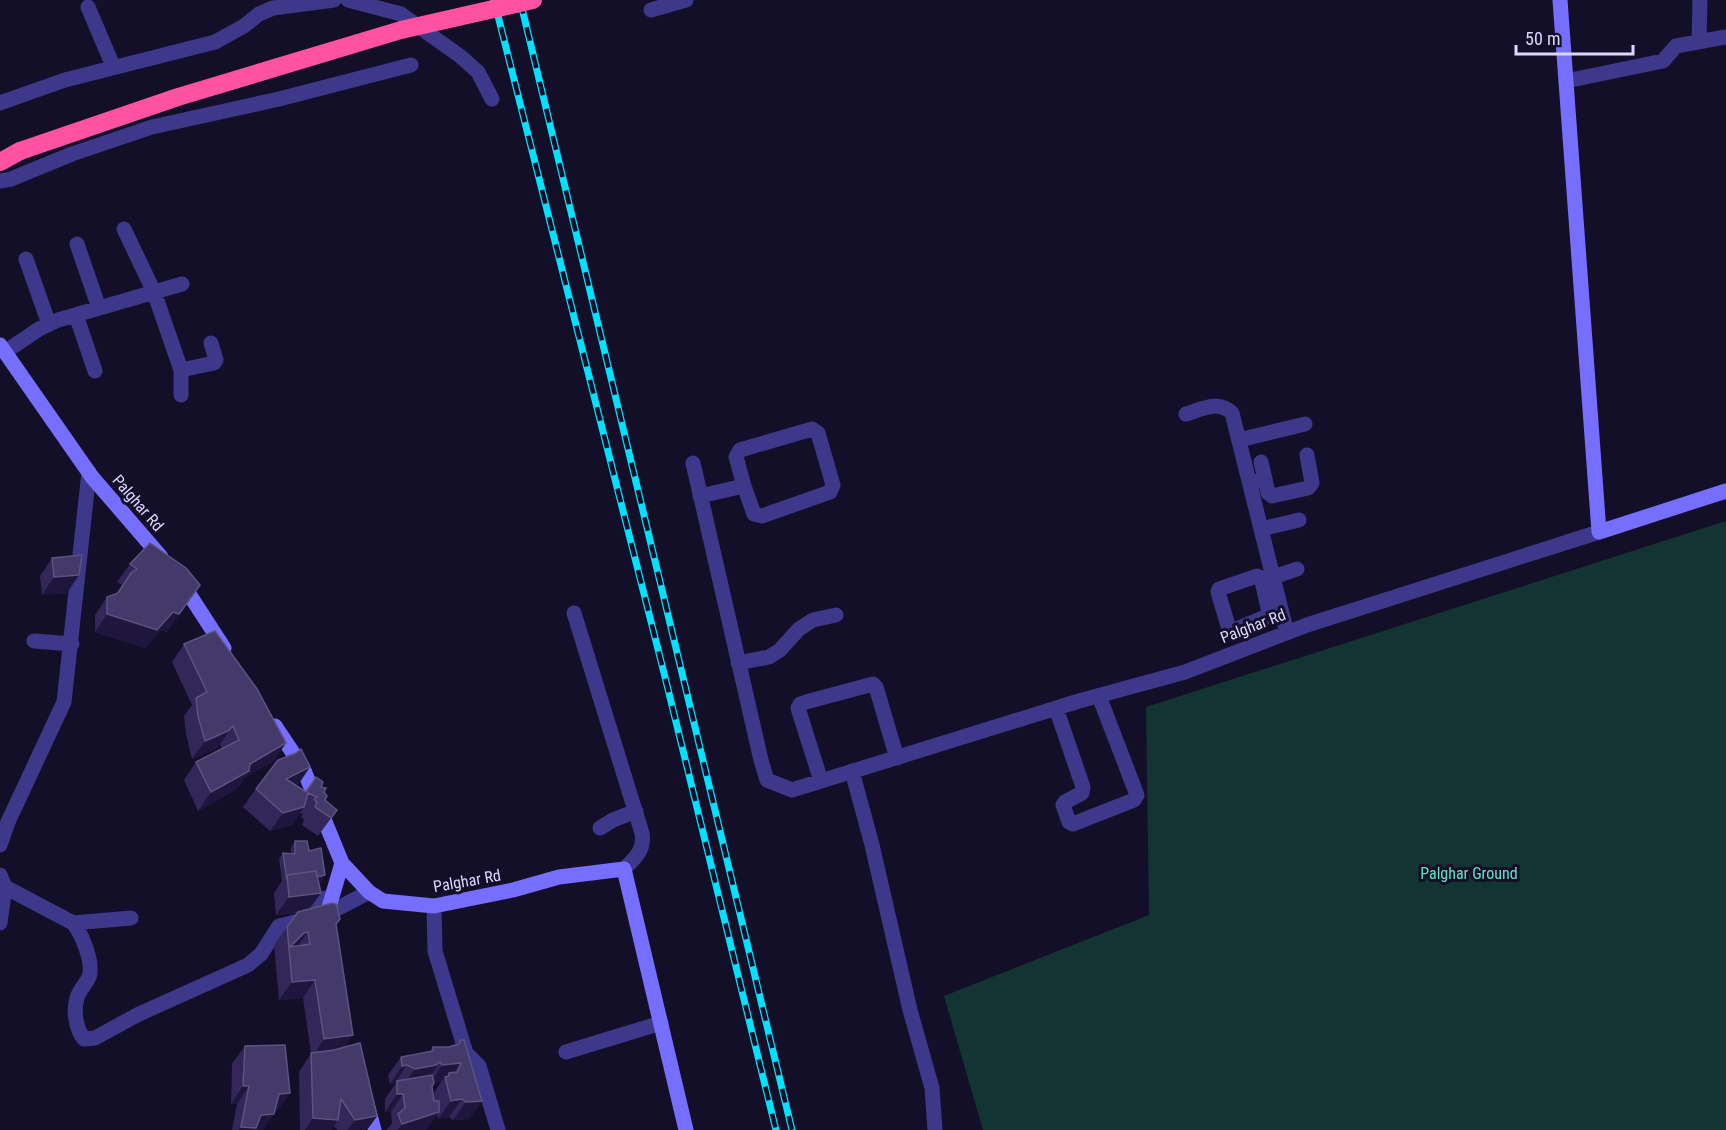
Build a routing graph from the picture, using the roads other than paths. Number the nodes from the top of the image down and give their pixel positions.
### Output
1 (334, 0) edge
2 (348, 0) edge
3 (533, 0) edge
4 (686, 0) edge
5 (1560, 0) edge
6 (1700, 0) edge
7 (88, 7) dead end
8 (651, 10) dead end
9 (1726, 37) edge
10 (1699, 42) junction
11 (411, 65) dead end
12 (113, 66) junction
13 (1566, 81) junction
14 (492, 99) dead end
15 (0, 103) edge
16 (0, 162) edge
17 (0, 181) edge
18 (124, 229) dead end
19 (77, 244) dead end
20 (26, 259) dead end
21 (182, 284) dead end
22 (153, 292) junction
23 (99, 308) junction
24 (76, 315) junction
25 (49, 324) junction
26 (211, 344) dead end
27 (3, 348) edge
28 (181, 370) junction
29 (95, 371) dead end
30 (181, 395) dead end
31 (1186, 414) dead end
32 (1305, 424) dead end
33 (1239, 440) junction
34 (1307, 455) dead end
35 (1261, 462) dead end
36 (693, 463) dead end
37 (89, 472) junction
38 (1258, 481) junction
39 (744, 486) junction
40 (1726, 491) edge
41 (700, 496) junction
42 (1299, 520) dead end
43 (1262, 529) junction
44 (1599, 532) junction
45 (1298, 569) dead end
46 (1267, 579) junction
47 (574, 613) dead end
48 (836, 615) dead end
49 (1287, 633) junction
50 (34, 641) dead end
51 (72, 644) junction
52 (233, 662) edge
53 (738, 663) junction
54 (1099, 696) junction
55 (1056, 708) junction
56 (265, 710) edge
57 (897, 758) junction
58 (852, 771) junction
59 (821, 781) junction
60 (636, 811) junction
61 (600, 828) dead end
62 (0, 845) edge
63 (342, 863) junction
64 (624, 869) junction
65 (2, 883) edge
66 (369, 892) junction
67 (331, 897) junction
68 (311, 901) edge
69 (434, 906) junction
70 (327, 914) junction
71 (131, 918) dead end
72 (0, 923) edge
73 (73, 923) junction
74 (331, 935) edge
75 (661, 1023) junction
76 (567, 1052) dead end
77 (363, 1095) edge
78 (374, 1130) edge
79 (498, 1130) edge
80 (686, 1130) edge
81 (935, 1130) edge

1 - 12 street
2 - 14 street
3 - 16 highway, bridge
4 - 8 street
5 - 13 street
6 - 10 street
7 - 12 street
9 - 10 street
10 - 13 street
11 - 17 street
12 - 15 street
13 - 44 street
18 - 22 street
19 - 23 street
20 - 25 street
21 - 22 street
22 - 23 street
22 - 28 street
23 - 24 street
24 - 25 street
24 - 29 street
25 - 27 street
26 - 28 street
27 - 37 street, Palghar Rd
28 - 30 street
31 - 33 street
32 - 33 street
33 - 38 street
34 - 38 street
35 - 38 street
36 - 41 street
37 - 51 street
37 - 52 street, Palghar Rd
38 - 43 street
39 - 39 street
39 - 41 street
40 - 44 street, Palghar Rd
41 - 53 street
42 - 43 street
43 - 46 street
44 - 49 street, Palghar Rd
45 - 46 street
46 - 49 street
47 - 60 street
48 - 53 street
49 - 54 street, Palghar Rd
50 - 51 street
51 - 62 street
53 - 59 street, Palghar Rd
54 - 55 street, Palghar Rd
54 - 55 street
55 - 57 street, Palghar Rd
56 - 63 street, Palghar Rd
57 - 58 street, Palghar Rd
57 - 59 street
58 - 59 street, Palghar Rd
58 - 81 street
60 - 61 street
60 - 64 street
63 - 66 street, Palghar Rd
63 - 67 street
64 - 69 street, Palghar Rd
64 - 75 street
65 - 72 street
65 - 73 street
66 - 69 street, Palghar Rd
66 - 70 street
67 - 68 street
67 - 70 street
69 - 79 street
70 - 73 street
70 - 74 street
71 - 73 street
75 - 76 street
75 - 80 street
77 - 78 street

